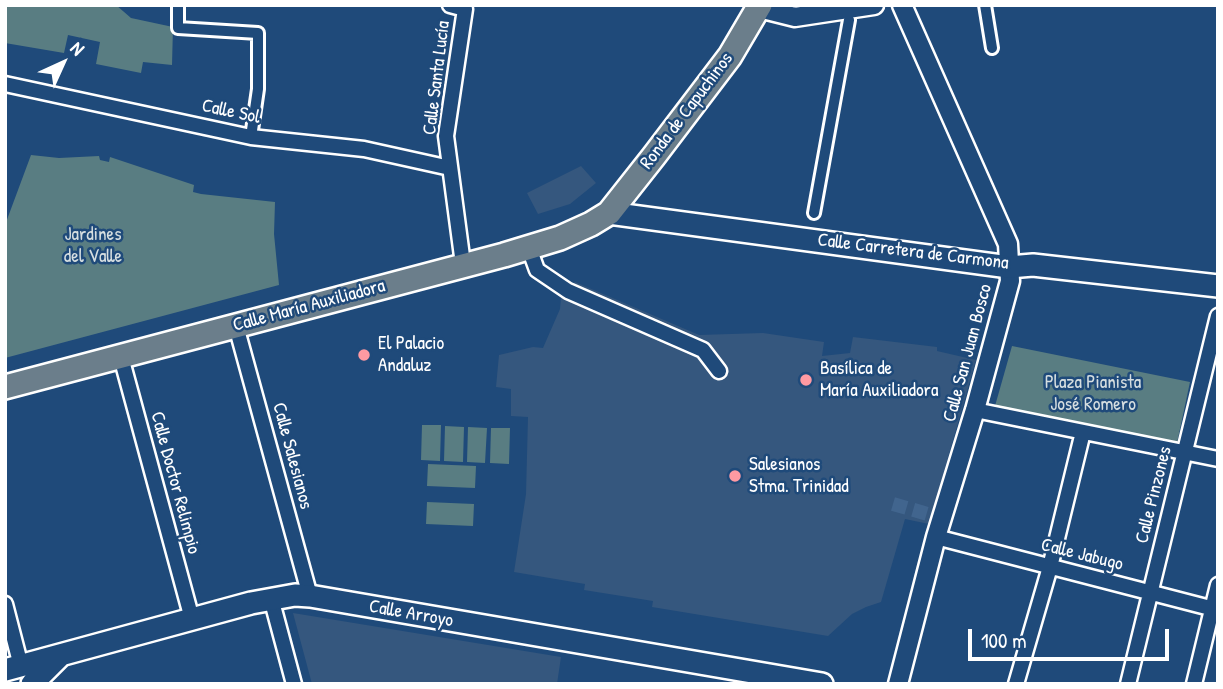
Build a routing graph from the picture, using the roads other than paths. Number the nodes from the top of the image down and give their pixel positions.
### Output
1 (178, 5) edge
2 (874, 5) edge
3 (902, 5) edge
4 (985, 5) edge
5 (461, 6) edge
6 (755, 6) edge
7 (849, 20) dead end
8 (992, 48) dead end
9 (5, 84) edge
10 (251, 137) junction
11 (450, 168) junction
12 (617, 214) junction
13 (814, 214) dead end
14 (529, 248) junction
15 (463, 264) junction
16 (1009, 267) junction
17 (1218, 286) edge
18 (1218, 316) edge
19 (236, 326) junction
20 (121, 357) junction
21 (719, 371) dead end
22 (5, 387) edge
23 (975, 410) junction
24 (1083, 432) junction
25 (1185, 453) junction
26 (1218, 459) edge
27 (936, 537) junction
28 (1050, 567) junction
29 (1218, 585) edge
30 (1150, 592) junction
31 (310, 596) junction
32 (271, 598) junction
33 (5, 604) edge
34 (1215, 609) edge
35 (192, 619) junction
36 (17, 674) edge
37 (294, 684) edge
38 (822, 684) edge
39 (898, 684) edge
40 (1016, 684) edge
41 (1128, 684) edge
42 (1194, 684) edge

1 - 10 street
2 - 6 street
3 - 16 street, Calle San Juan Bosco
4 - 8 street
5 - 11 street, Calle Santa Lucía
6 - 12 main road, Ronda de Capuchinos
7 - 13 street
9 - 10 street, Calle Sol
10 - 11 street, Calle Sol
11 - 15 street, Calle Santa Lucía
12 - 14 main road, Calle María Auxiliadora
12 - 16 main road, Calle Carretera de Carmona
14 - 15 main road, Calle María Auxiliadora
14 - 21 street
15 - 19 main road, Calle María Auxiliadora
16 - 17 main road, Calle Carretera de Carmona
16 - 23 street, Calle San Juan Bosco
18 - 25 street, Calle Pinzones
19 - 20 main road, Calle María Auxiliadora
19 - 31 street, Calle Salesianos
20 - 22 main road, Calle María Auxiliadora
20 - 35 street, Calle Doctor Relimpio
23 - 24 street
23 - 27 street, Calle San Juan Bosco
24 - 25 street
24 - 28 street
25 - 26 street
25 - 30 street, Calle Pinzones
27 - 28 street, Calle Jabugo
27 - 39 street, Calle San Juan Bosco
28 - 30 street, Calle Jabugo
28 - 40 street
29 - 34 street
30 - 34 street, Calle Jabugo
30 - 41 street, Calle Pinzones
31 - 32 main road, Calle Arroyo
31 - 38 main road, Calle Arroyo
32 - 35 main road, Calle Arroyo
32 - 37 street
33 - 36 street
34 - 42 street
35 - 36 main road, Calle Arroyo

